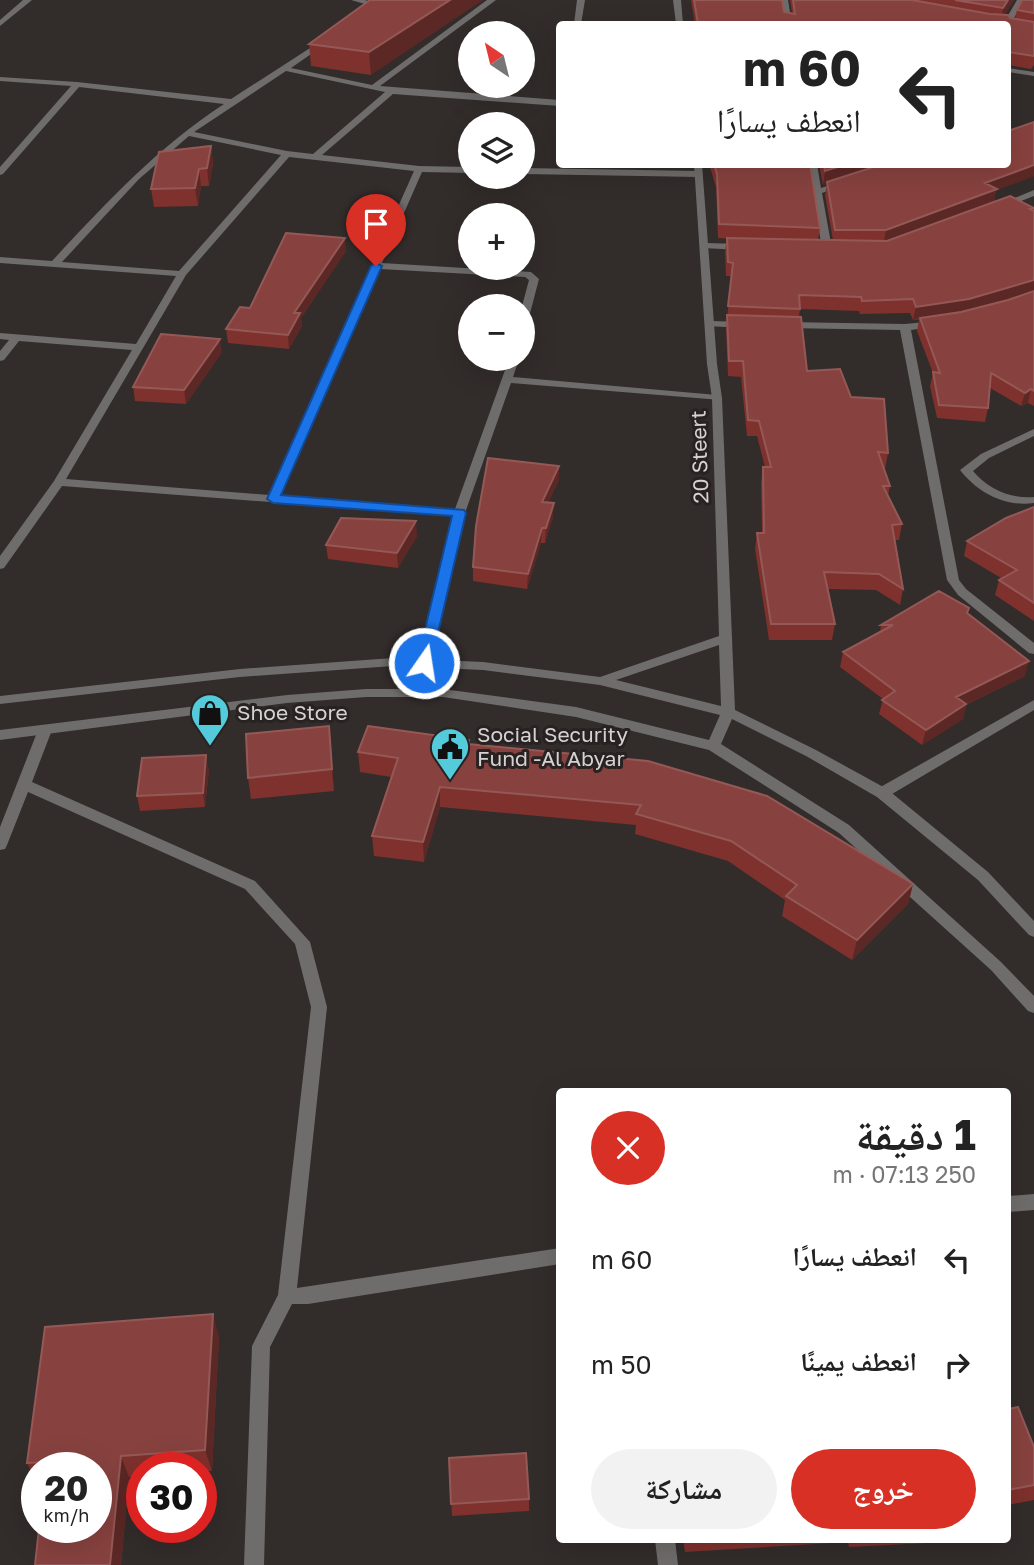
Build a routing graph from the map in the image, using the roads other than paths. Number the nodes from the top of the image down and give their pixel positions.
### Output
1 (28, 0) edge
2 (355, 0) edge
3 (492, 0) edge
4 (581, 0) edge
5 (677, 0) edge
6 (784, 0) edge
7 (1021, 0) edge
8 (375, 2) edge
9 (361, 12) edge
10 (578, 21) edge
11 (680, 21) edge
12 (788, 21) edge
13 (1009, 21) edge
14 (0, 24) edge
15 (1011, 26) edge
16 (1021, 28) edge
17 (329, 37) edge
18 (286, 69) junction
19 (1011, 70) edge
20 (1034, 74) edge
21 (0, 79) edge
22 (77, 84) junction
23 (375, 86) junction
24 (391, 91) junction
25 (232, 102) junction
26 (556, 103) edge
27 (188, 133) junction
28 (287, 154) junction
29 (316, 156) junction
30 (568, 168) edge
31 (812, 168) edge
32 (419, 169) junction
33 (699, 169) edge
34 (458, 170) edge
35 (535, 170) edge
36 (0, 172) edge
37 (856, 180) edge
38 (816, 191) junction
39 (1033, 195) edge
40 (994, 208) edge
41 (705, 246) junction
42 (759, 247) edge
43 (813, 249) edge
44 (827, 249) junction
45 (839, 250) edge
46 (0, 260) edge
47 (55, 264) junction
48 (376, 266) junction
49 (182, 274) junction
50 (530, 294) edge
51 (954, 321) edge
52 (710, 324) junction
53 (752, 325) edge
54 (766, 325) edge
55 (905, 327) junction
56 (0, 336) edge
57 (17, 337) junction
58 (136, 347) junction
59 (0, 358) edge
60 (511, 371) edge
61 (509, 380) junction
62 (717, 398) junction
63 (1034, 432) edge
64 (59, 482) junction
65 (273, 499) junction
66 (1034, 500) edge
67 (459, 513) junction
68 (0, 565) edge
69 (725, 638) junction
70 (1034, 650) edge
71 (424, 663) junction
72 (600, 681) junction
73 (0, 700) edge
74 (1034, 704) edge
75 (728, 712) junction
76 (46, 730) junction
77 (0, 735) edge
78 (713, 746) junction
79 (24, 784) junction
80 (882, 793) junction
81 (0, 845) edge
82 (1034, 931) edge
83 (1034, 1007) edge
84 (1034, 1202) edge
85 (1011, 1205) edge
86 (556, 1257) edge
87 (287, 1296) junction
88 (664, 1543) edge
89 (254, 1565) edge
90 (668, 1565) edge

1 - 14 street
2 - 8 street
3 - 23 street
4 - 10 street
5 - 11 street
6 - 12 street
7 - 13 street
8 - 9 street
15 - 16 street
17 - 18 street
18 - 23 street
18 - 25 street
19 - 20 street
21 - 22 street
22 - 25 street
22 - 36 street
23 - 24 street
24 - 26 street
24 - 29 street
25 - 27 street
27 - 28 street
27 - 47 street
28 - 29 street
28 - 49 street
29 - 32 street
30 - 33 street
30 - 35 street
31 - 38 street
32 - 34 street
32 - 48 street
33 - 41 street, 20 Steert
37 - 38 street
38 - 44 street
39 - 40 street
41 - 42 street
41 - 52 street, 20 Steert
43 - 44 street
44 - 45 street
46 - 47 street
47 - 49 street
48 - 50 street
48 - 65 street
49 - 58 street
51 - 55 street
52 - 53 street
52 - 62 street, 20 Steert
54 - 55 street
55 - 70 street
56 - 57 street
57 - 58 street
57 - 59 street
58 - 64 street
60 - 61 street
61 - 62 street
61 - 67 street
62 - 69 street, 20 Steert
63 - 66 street
64 - 65 street
64 - 68 street
65 - 67 street
67 - 71 street
69 - 72 street
69 - 75 street, 20 Steert
71 - 72 street
71 - 73 street
72 - 75 street
74 - 80 street
75 - 78 street, 20 Steert
75 - 80 street
76 - 77 street
76 - 78 street
76 - 79 street
78 - 83 street
79 - 81 street
79 - 87 street
80 - 82 street
84 - 85 street
86 - 87 street
87 - 89 street
88 - 90 street

